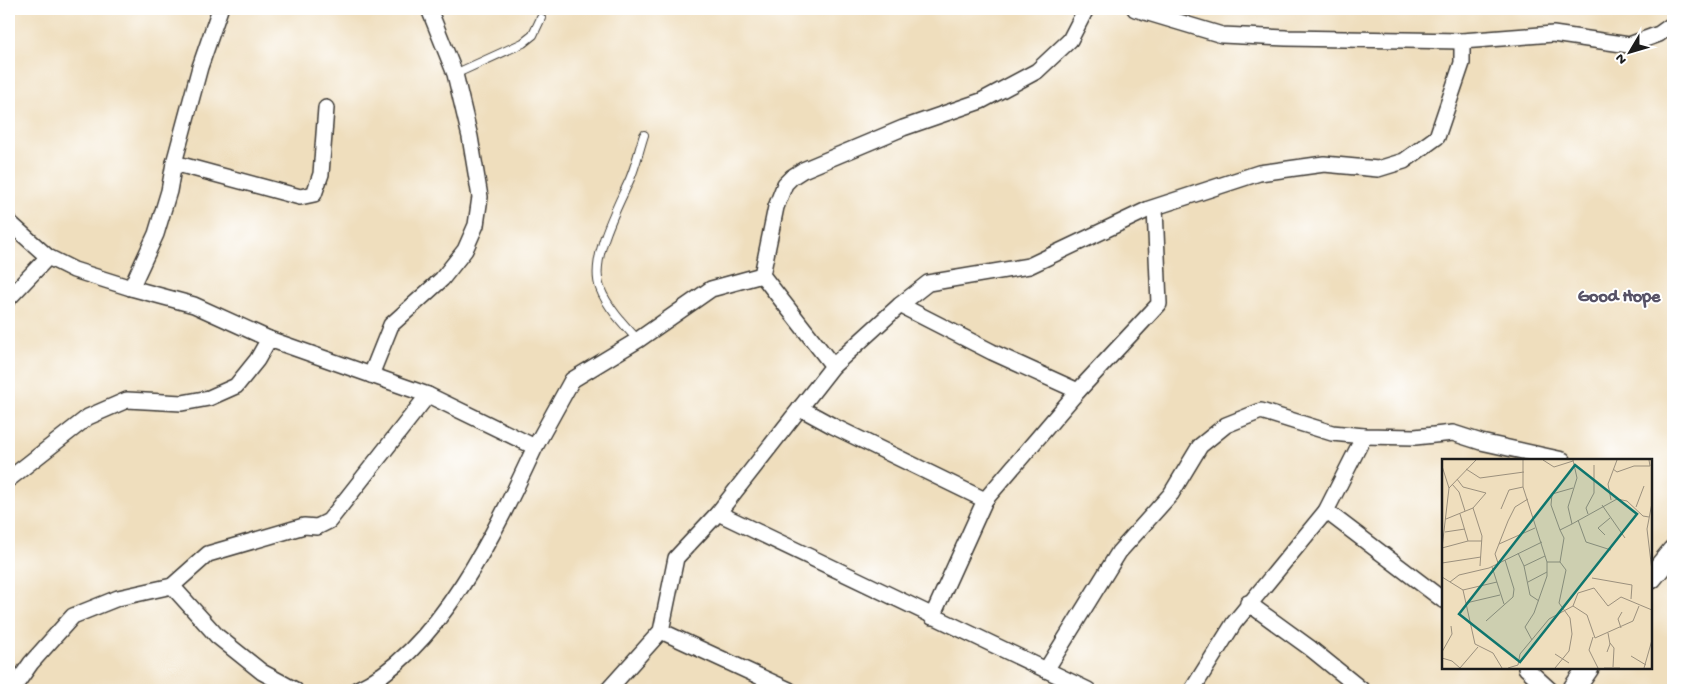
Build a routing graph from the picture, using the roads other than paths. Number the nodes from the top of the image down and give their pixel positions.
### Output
1 (220, 9) edge
2 (429, 9) edge
3 (1086, 9) edge
4 (1135, 9) edge
5 (541, 18) dead end
6 (1673, 24) edge
7 (1462, 41) junction
8 (455, 74) junction
9 (326, 108) dead end
10 (644, 135) dead end
11 (174, 163) junction
12 (1155, 208) junction
13 (9, 222) edge
14 (48, 257) junction
15 (762, 275) junction
16 (131, 288) junction
17 (9, 298) edge
18 (900, 306) junction
19 (268, 339) junction
20 (638, 340) junction
21 (833, 366) junction
22 (371, 375) junction
23 (1078, 391) junction
24 (428, 396) junction
25 (800, 408) junction
26 (1364, 436) junction
27 (535, 447) junction
28 (1558, 459) edge
29 (9, 479) edge
30 (984, 500) junction
31 (1326, 511) junction
32 (718, 513) junction
33 (1673, 551) edge
34 (1652, 577) edge
35 (172, 586) junction
36 (1442, 599) edge
37 (1248, 603) junction
38 (932, 617) junction
39 (661, 631) junction
40 (1527, 669) edge
41 (1587, 669) edge
42 (1046, 670) junction
43 (12, 690) edge
44 (295, 690) edge
45 (356, 690) edge
46 (608, 690) edge
47 (789, 690) edge
48 (1088, 690) edge
49 (1192, 690) edge
50 (1362, 690) edge
51 (1550, 690) edge
52 (1573, 690) edge

1 - 11 street
2 - 8 street
3 - 15 street
4 - 7 street
5 - 8 lane
6 - 7 street
7 - 12 street
8 - 22 street
9 - 11 street
10 - 20 lane
11 - 16 street
12 - 18 street
12 - 23 street
13 - 14 street
14 - 16 street
14 - 17 street
15 - 20 street
15 - 21 street
16 - 19 street
18 - 21 street
18 - 23 street
19 - 22 street
19 - 29 street
20 - 27 street
21 - 25 street
22 - 24 street
23 - 30 street
24 - 27 street
24 - 35 street
25 - 30 street
25 - 32 street
26 - 28 street
26 - 31 street
26 - 42 street
27 - 45 street
30 - 38 street
31 - 36 street
31 - 37 street
32 - 38 street
32 - 39 street
33 - 34 street
35 - 43 street
35 - 44 street
37 - 49 street
37 - 50 street
38 - 42 street
39 - 46 street
39 - 47 street
40 - 51 street
41 - 52 street
42 - 48 street

